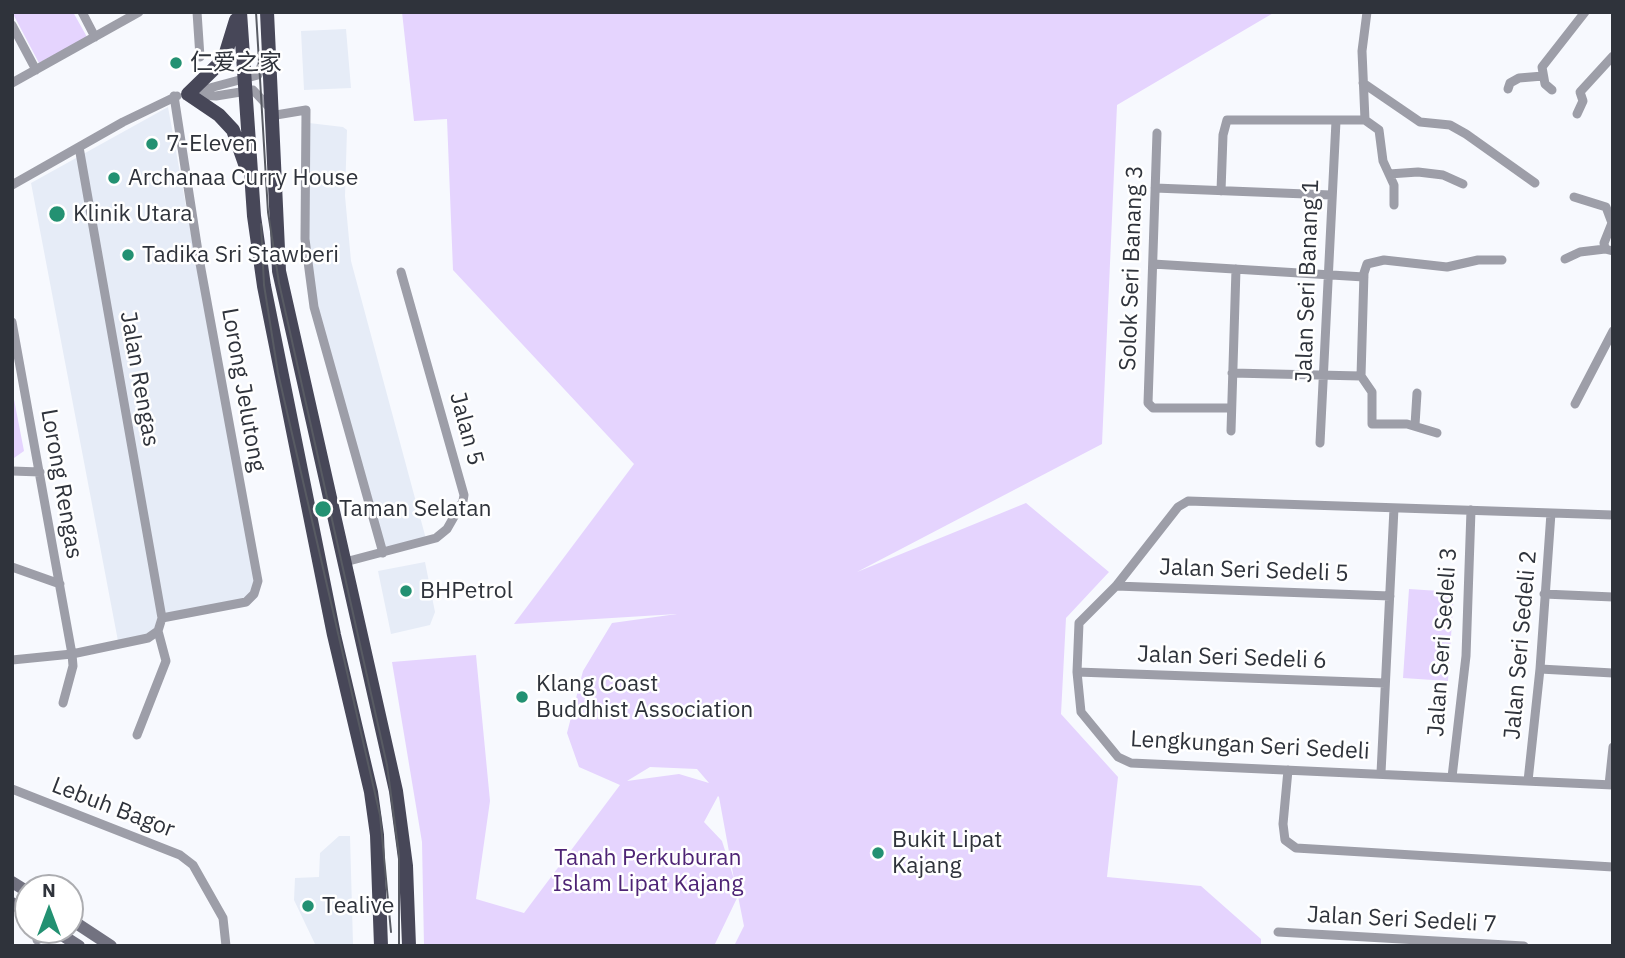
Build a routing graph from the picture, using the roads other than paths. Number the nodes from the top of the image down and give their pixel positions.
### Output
1 (82, 12) edge
2 (139, 12) edge
3 (197, 12) edge
4 (239, 12) edge
5 (267, 12) edge
6 (1367, 12) edge
7 (1585, 12) edge
8 (12, 25) edge
9 (95, 37) junction
10 (268, 45) junction
11 (1613, 56) edge
12 (200, 57) dead end
13 (36, 70) junction
14 (1543, 76) junction
15 (12, 83) edge
16 (1363, 83) junction
17 (246, 85) junction
18 (1508, 89) dead end
19 (1552, 90) dead end
20 (181, 95) junction
21 (270, 112) junction
22 (1577, 114) dead end
23 (1365, 120) junction
24 (1336, 121) junction
25 (1157, 133) dead end
26 (79, 147) junction
27 (1389, 174) junction
28 (1535, 183) dead end
29 (1463, 184) dead end
30 (12, 185) edge
31 (1155, 188) junction
32 (1221, 191) junction
33 (1331, 195) junction
34 (1574, 197) dead end
35 (1394, 205) dead end
36 (254, 216) junction
37 (1609, 250) edge
38 (1565, 258) dead end
39 (1502, 260) dead end
40 (1153, 264) junction
41 (1236, 269) junction
42 (401, 272) dead end
43 (1326, 275) junction
44 (1364, 277) junction
45 (12, 322) edge
46 (1613, 331) edge
47 (1233, 373) junction
48 (1323, 374) junction
49 (1361, 376) junction
50 (1417, 393) dead end
51 (1575, 404) dead end
52 (1231, 408) junction
53 (1415, 425) junction
54 (1231, 430) dead end
55 (1437, 433) dead end
56 (1320, 443) dead end
57 (12, 471) edge
58 (40, 472) junction
59 (1394, 508) junction
60 (1471, 510) junction
61 (1551, 513) junction
62 (1613, 515) edge
63 (383, 552) junction
64 (345, 562) junction
65 (12, 567) edge
66 (60, 584) junction
67 (1116, 586) junction
68 (1544, 594) junction
69 (1390, 596) junction
70 (1613, 597) edge
71 (162, 618) junction
72 (158, 631) junction
73 (72, 654) junction
74 (12, 660) edge
75 (1540, 670) junction
76 (1077, 673) junction
77 (1613, 673) edge
78 (1385, 683) junction
79 (63, 703) dead end
80 (137, 735) dead end
81 (1613, 747) edge
82 (1288, 770) junction
83 (1381, 773) junction
84 (1452, 777) junction
85 (1528, 781) junction
86 (1611, 785) edge
87 (12, 789) edge
88 (1613, 867) edge
89 (84, 928) edge
90 (1278, 932) dead end
91 (1447, 944) edge
92 (111, 946) edge
93 (226, 946) edge
94 (381, 946) edge
95 (409, 946) edge
96 (1524, 946) edge

1 - 9 street
2 - 9 street
3 - 12 street
4 - 17 highway
4 - 20 highway
5 - 10 highway
6 - 16 street
7 - 14 street
8 - 13 street
9 - 13 street
10 - 17 street
10 - 21 highway
11 - 22 street
13 - 15 street
14 - 18 street
14 - 19 street
16 - 23 street
16 - 28 street
17 - 20 street
17 - 21 street
17 - 36 highway
20 - 26 street
20 - 36 highway
20 - 71 street, Lorong Jelutong
21 - 63 street
21 - 64 highway
23 - 24 street
23 - 27 street
24 - 32 street
24 - 33 street, Jalan Seri Banang 1
25 - 31 street, Solok Seri Banang 3
26 - 30 street
26 - 71 street, Jalan Rengas
27 - 29 street
27 - 35 street
31 - 32 street
31 - 40 street, Solok Seri Banang 3
32 - 33 street
33 - 43 street, Jalan Seri Banang 1
34 - 37 street
36 - 94 highway
37 - 38 street
39 - 44 street
40 - 41 street
40 - 52 street, Solok Seri Banang 3
41 - 43 street
41 - 47 street
42 - 63 street, Jalan 5
43 - 44 street
43 - 48 street, Jalan Seri Banang 1
44 - 49 street
45 - 58 street, Lorong Rengas
46 - 51 street
47 - 48 street
47 - 52 street
48 - 49 street
48 - 56 street, Jalan Seri Banang 1
49 - 53 street
50 - 53 street
52 - 54 street
53 - 55 street
57 - 58 street
58 - 66 street, Lorong Rengas
59 - 60 street, Lengkungan Seri Sedeli
59 - 67 street, Lengkungan Seri Sedeli
59 - 69 street
60 - 61 street, Lengkungan Seri Sedeli
60 - 84 street, Jalan Seri Sedeli 3
61 - 62 street, Lengkungan Seri Sedeli
61 - 68 street, Jalan Seri Sedeli 2
63 - 64 street, Jalan 5
64 - 95 highway
65 - 66 street
66 - 73 street, Lorong Rengas
67 - 69 street, Jalan Seri Sedeli 5
67 - 76 street, Lengkungan Seri Sedeli
68 - 70 street
68 - 75 street, Jalan Seri Sedeli 2
69 - 78 street
71 - 72 street
72 - 73 street
72 - 80 street
73 - 74 street
73 - 79 street, Lorong Rengas
75 - 77 street
75 - 85 street, Jalan Seri Sedeli 2
76 - 78 street, Jalan Seri Sedeli 6
76 - 82 street, Lengkungan Seri Sedeli
78 - 83 street
81 - 86 street
82 - 83 street, Lengkungan Seri Sedeli
82 - 88 street
83 - 84 street, Lengkungan Seri Sedeli
84 - 85 street, Lengkungan Seri Sedeli
85 - 86 street, Lengkungan Seri Sedeli
87 - 93 street, Lebuh Bagor
89 - 92 main road
90 - 91 street, Jalan Seri Sedeli 7
91 - 96 street, Jalan Seri Sedeli 7

